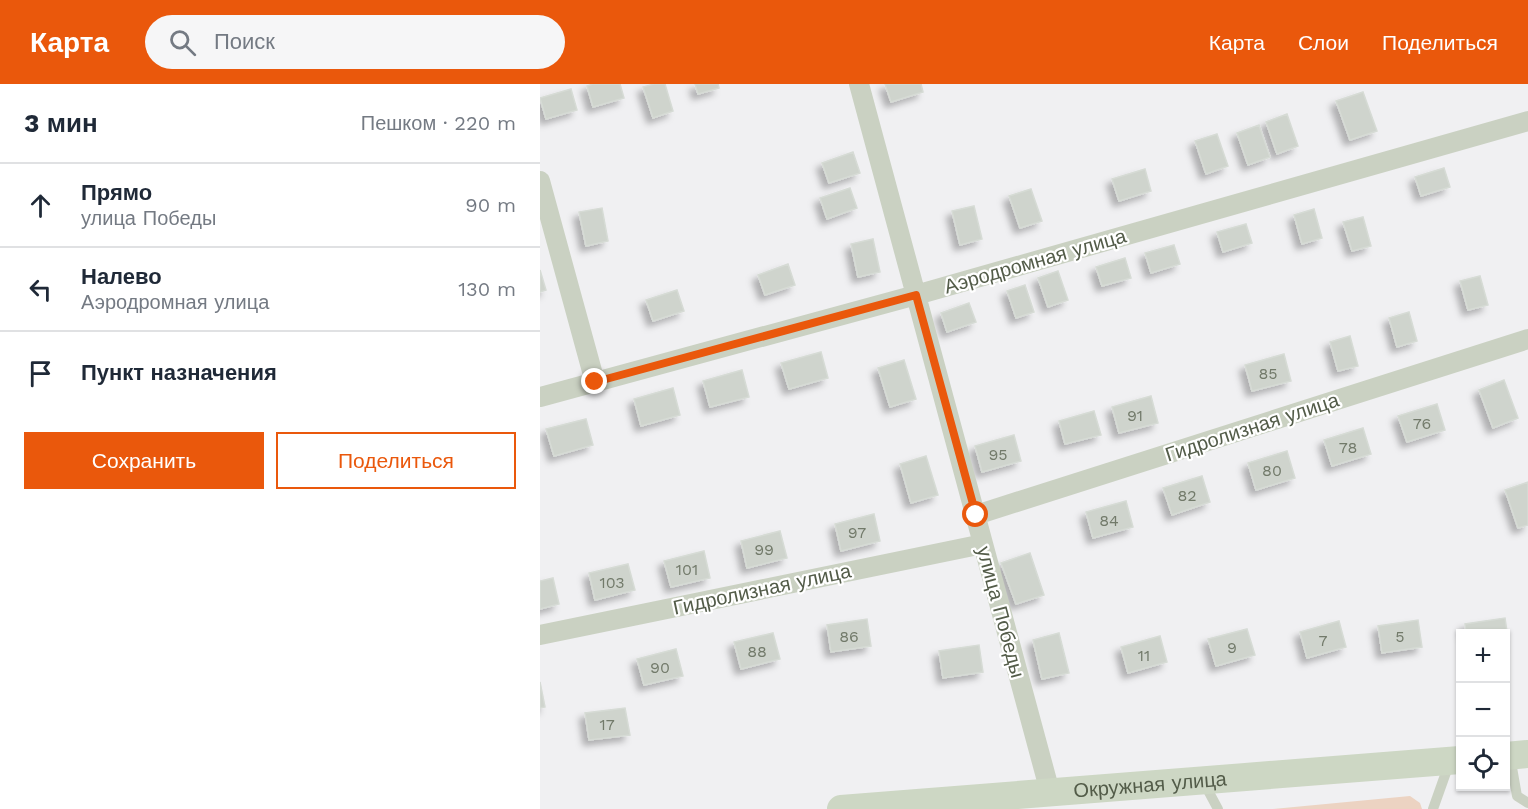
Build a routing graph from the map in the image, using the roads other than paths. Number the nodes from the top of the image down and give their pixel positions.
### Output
1 (859, 84) edge
2 (1528, 121) edge
3 (540, 181) edge
4 (916, 295) junction
5 (1528, 339) edge
6 (595, 382) junction
7 (540, 397) edge
8 (976, 515) junction
9 (983, 544) junction
10 (540, 635) edge
11 (1514, 755) edge
12 (1455, 760) edge
13 (1202, 780) junction
14 (1050, 792) junction
15 (1528, 803) edge
16 (933, 805) edge
17 (841, 809) edge
18 (1218, 809) edge
19 (1433, 809) edge

1 - 4 street, улица Победы
2 - 4 street, Аэродромная улица
3 - 6 street
4 - 6 street, Аэродромная улица
4 - 8 street, улица Победы
5 - 8 street, Гидролизная улица
6 - 7 street, Аэродромная улица
8 - 9 street, улица Победы
9 - 10 street, Гидролизная улица
9 - 14 street, улица Победы
11 - 15 lane
12 - 13 main road, Окружная улица
12 - 19 lane
13 - 14 main road, Окружная улица
13 - 18 lane
14 - 16 main road, Окружная улица
16 - 17 main road, Окружная улица

